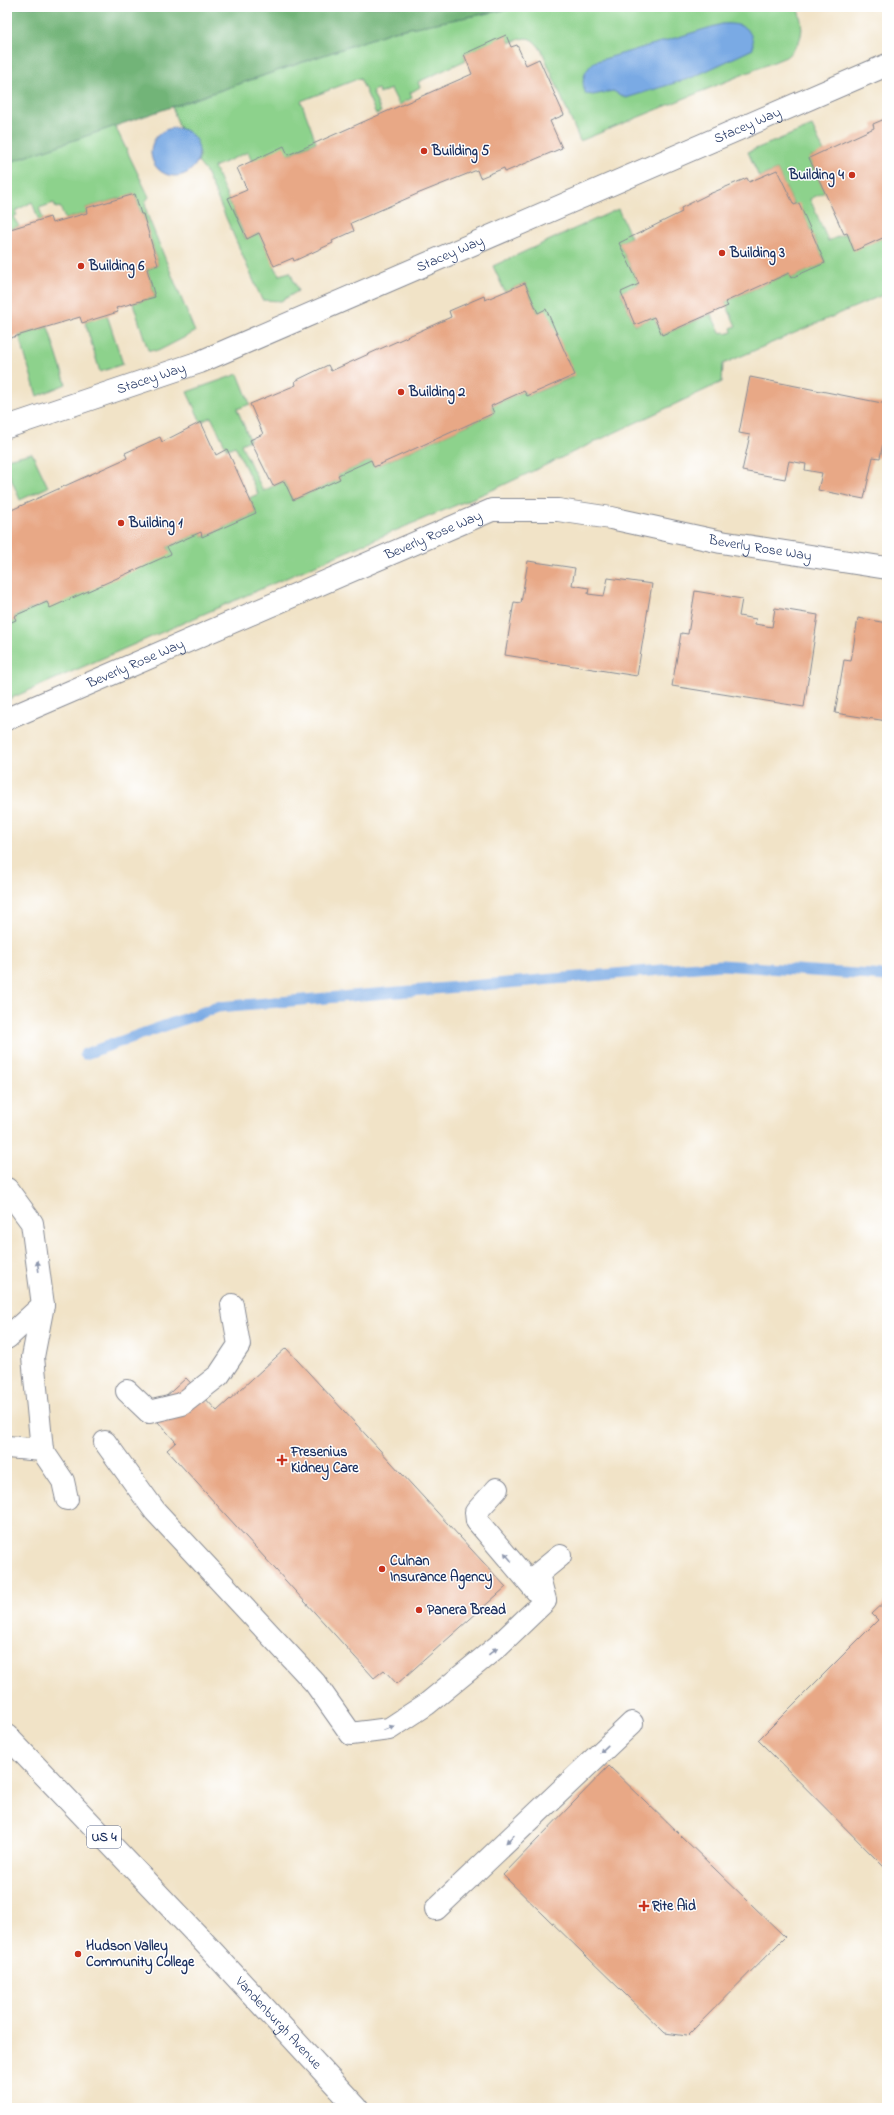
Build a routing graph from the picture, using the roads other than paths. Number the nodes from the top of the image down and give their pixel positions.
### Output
1 (887, 65) edge
2 (7, 427) edge
3 (887, 568) edge
4 (7, 719) edge
5 (7, 1189) edge
6 (43, 1305) junction
7 (232, 1306) dead end
8 (7, 1338) edge
9 (127, 1391) dead end
10 (105, 1442) dead end
11 (7, 1447) edge
12 (42, 1450) junction
13 (497, 1489) dead end
14 (67, 1499) dead end
15 (560, 1556) dead end
16 (545, 1602) junction
17 (632, 1723) dead end
18 (7, 1736) edge
19 (436, 1909) dead end
20 (357, 2108) edge

1 - 2 street, Stacey Way
3 - 4 street, Beverly Rose Way
6 -> 5 street
6 - 8 street
6 - 12 street
7 - 9 street
10 -> 16 street
11 - 12 street
12 - 14 street
16 -> 13 street
15 - 16 street
17 -> 19 street
18 - 20 street, Vandenburgh Avenue / US 4

